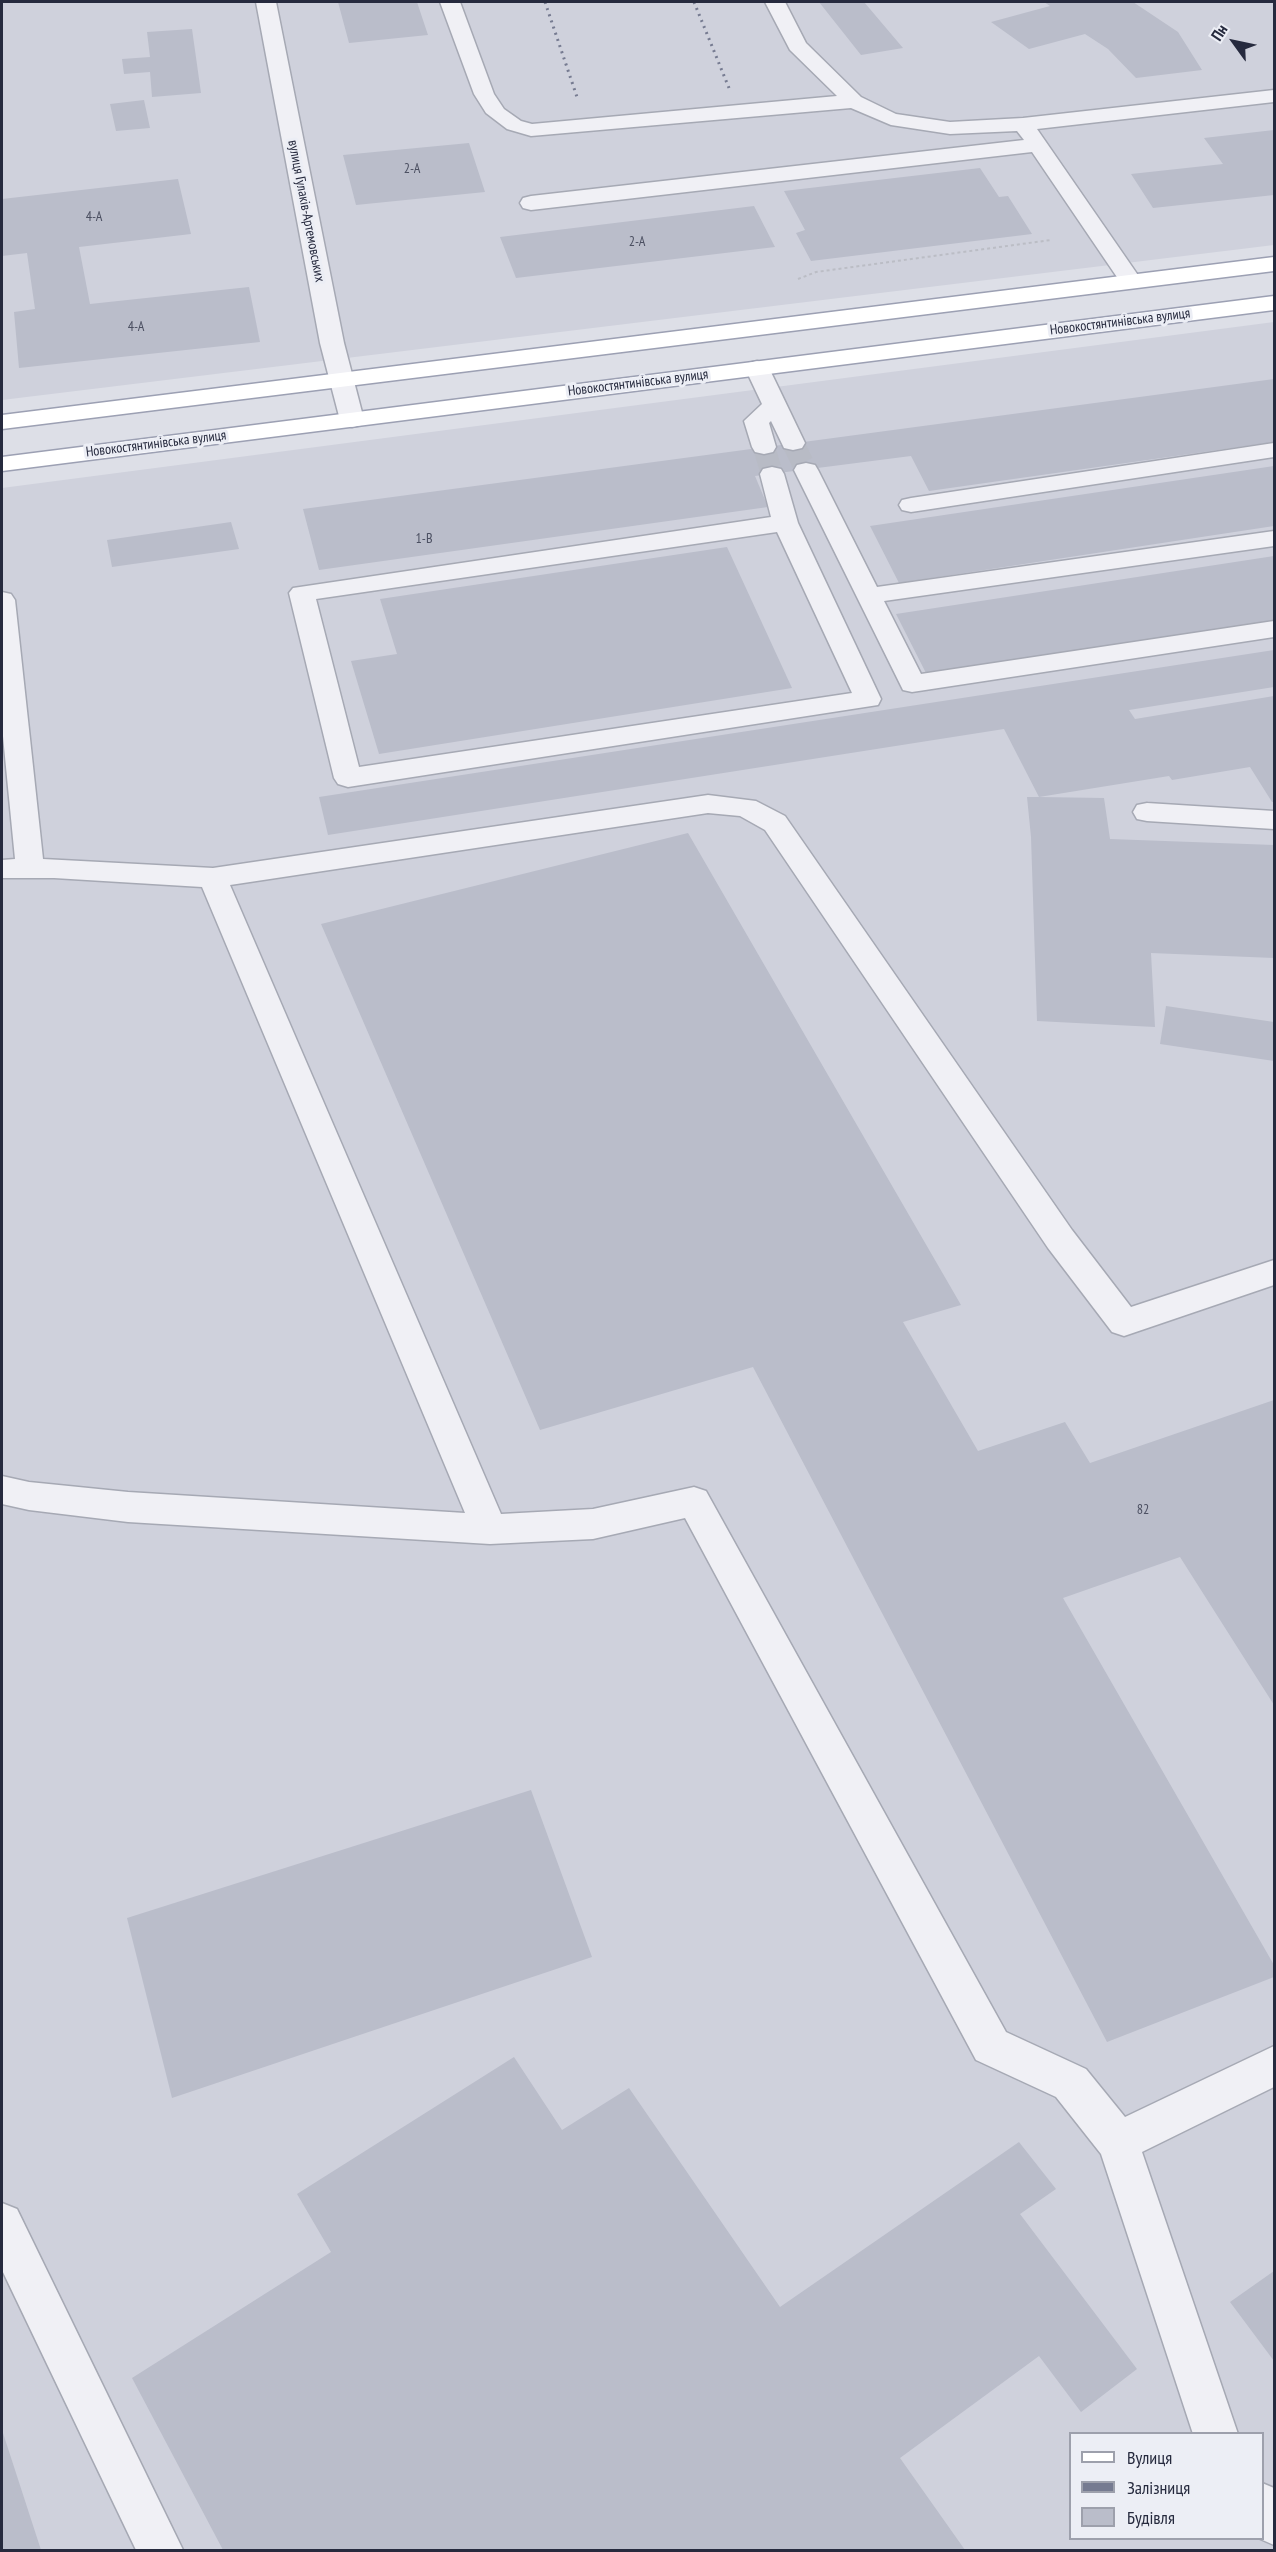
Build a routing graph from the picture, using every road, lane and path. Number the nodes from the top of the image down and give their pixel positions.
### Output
1 (266, 2) edge
2 (450, 2) edge
3 (775, 2) edge
4 (1275, 96) edge
5 (854, 101) junction
6 (1023, 124) junction
7 (1036, 145) junction
8 (531, 203) dead end
9 (1275, 264) edge
10 (1131, 281) junction
11 (1275, 303) edge
12 (757, 368) junction
13 (342, 380) junction
14 (775, 406) junction
15 (352, 420) junction
16 (2, 422) edge
17 (793, 443) tunnel mouth
18 (764, 447) tunnel mouth
19 (1275, 450) edge
20 (2, 464) edge
21 (806, 470) tunnel mouth
22 (772, 474) tunnel mouth
23 (911, 505) dead end
24 (785, 523) junction
25 (1275, 537) edge
26 (868, 596) junction
27 (2, 600) edge
28 (1275, 629) edge
29 (1147, 812) dead end
30 (1275, 820) edge
31 (30, 868) junction
32 (2, 869) edge
33 (213, 878) junction
34 (1275, 1272) edge
35 (2, 1490) edge
36 (490, 1529) junction
37 (1275, 2066) edge
38 (1118, 2142) junction
39 (2, 2224) edge
40 (1216, 2432) edge
41 (1264, 2507) edge
42 (1275, 2522) edge
43 (159, 2550) edge

1 - 13 street, вулиця Гулаків-Артемовських
2 - 5 street
3 - 5 street
4 - 6 street
5 - 6 street
6 - 7 street
7 - 8 street
7 - 10 street
9 - 10 main road
10 - 13 main road
11 - 12 main road, Новокостянтинівська вулиця
12 - 14 street
12 - 15 main road, Новокостянтинівська вулиця
13 - 15 street, вулиця Гулаків-Артемовських
13 - 16 main road
14 - 17 street
14 - 18 street
15 - 20 main road, Новокостянтинівська вулиця
19 - 23 street
21 - 26 street
22 - 24 street
24 - 24 street
25 - 26 street
26 - 28 street
27 - 31 street
29 - 30 street
31 - 32 street
31 - 33 street
33 - 34 street
33 - 36 street
35 - 36 street
36 - 38 street
37 - 38 street
38 - 40 street
39 - 43 street
41 - 42 street

